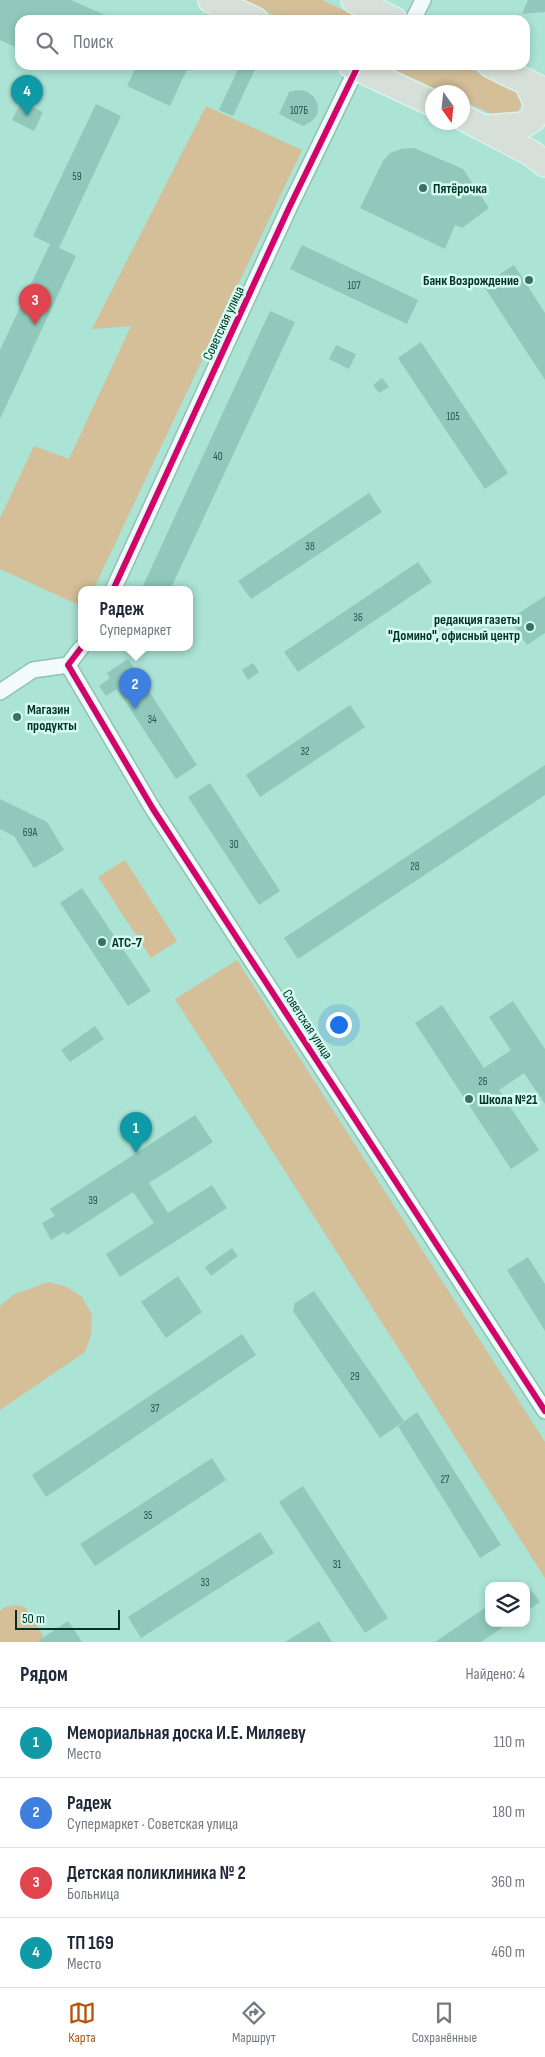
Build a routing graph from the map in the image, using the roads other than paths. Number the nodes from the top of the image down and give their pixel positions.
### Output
1 (211, 0) edge
2 (354, 0) edge
3 (423, 0) edge
4 (244, 15) edge
5 (384, 15) edge
6 (416, 15) edge
7 (352, 70) edge
8 (362, 70) edge
9 (501, 70) edge
10 (536, 87) edge
11 (425, 100) edge
12 (470, 121) edge
13 (486, 128) junction
14 (545, 164) edge
15 (116, 586) edge
16 (79, 651) edge
17 (68, 665) junction
18 (0, 692) edge
19 (545, 1411) edge

1 - 4 main road
2 - 5 main road
3 - 6 street
7 - 15 street, Советская улица
8 - 11 main road
9 - 10 main road
10 - 13 main road
12 - 13 main road
13 - 14 main road
16 - 17 street
17 - 18 street
17 - 19 street, Советская улица

